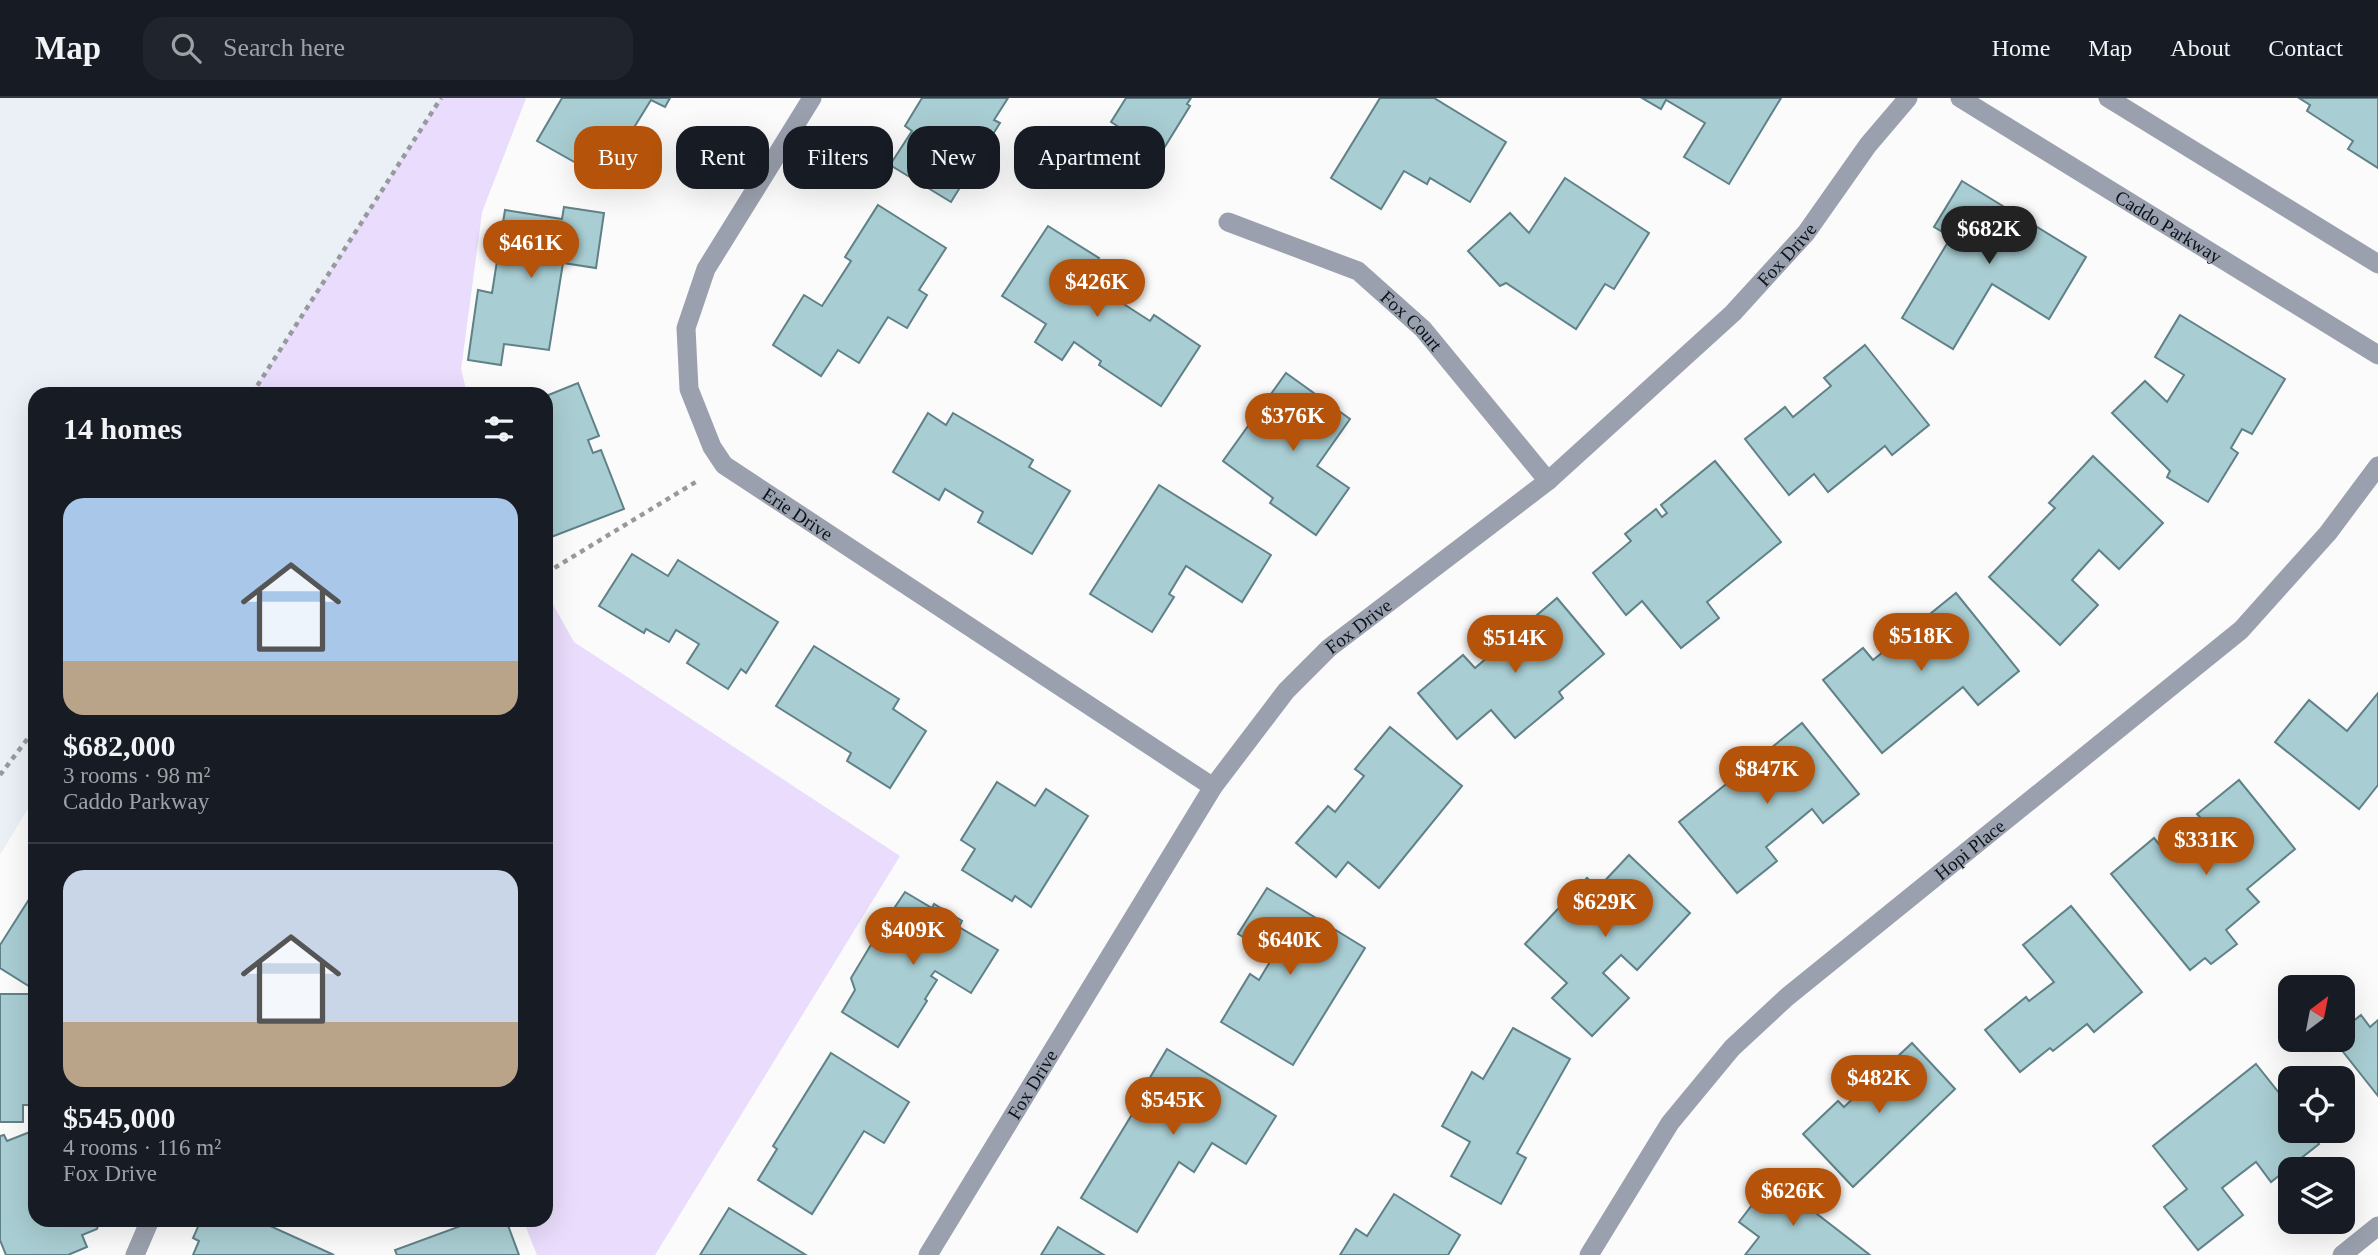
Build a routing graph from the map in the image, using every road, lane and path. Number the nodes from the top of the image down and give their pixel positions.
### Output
1 (441, 98) edge
2 (812, 98) edge
3 (1908, 98) edge
4 (1960, 98) edge
5 (2108, 98) edge
6 (1227, 222) dead end
7 (2378, 264) edge
8 (2378, 355) edge
9 (256, 387) edge
10 (724, 465) junction
11 (2378, 466) edge
12 (1548, 481) junction
13 (553, 569) edge
14 (28, 738) edge
15 (0, 775) edge
16 (1213, 787) junction
17 (2378, 1226) edge
18 (147, 1227) edge
19 (135, 1255) edge
20 (928, 1255) edge
21 (1589, 1255) edge
22 (2343, 1255) edge

1 - 9 path
2 - 10 street, Erie Drive
3 - 12 street, Fox Drive
4 - 8 street, Caddo Parkway
5 - 7 street
6 - 12 street, Fox Court
10 - 13 path
10 - 16 street, Erie Drive
11 - 21 street, Hopi Place
12 - 16 street, Fox Drive
14 - 15 path
16 - 20 street, Fox Drive
17 - 22 street
18 - 19 street

